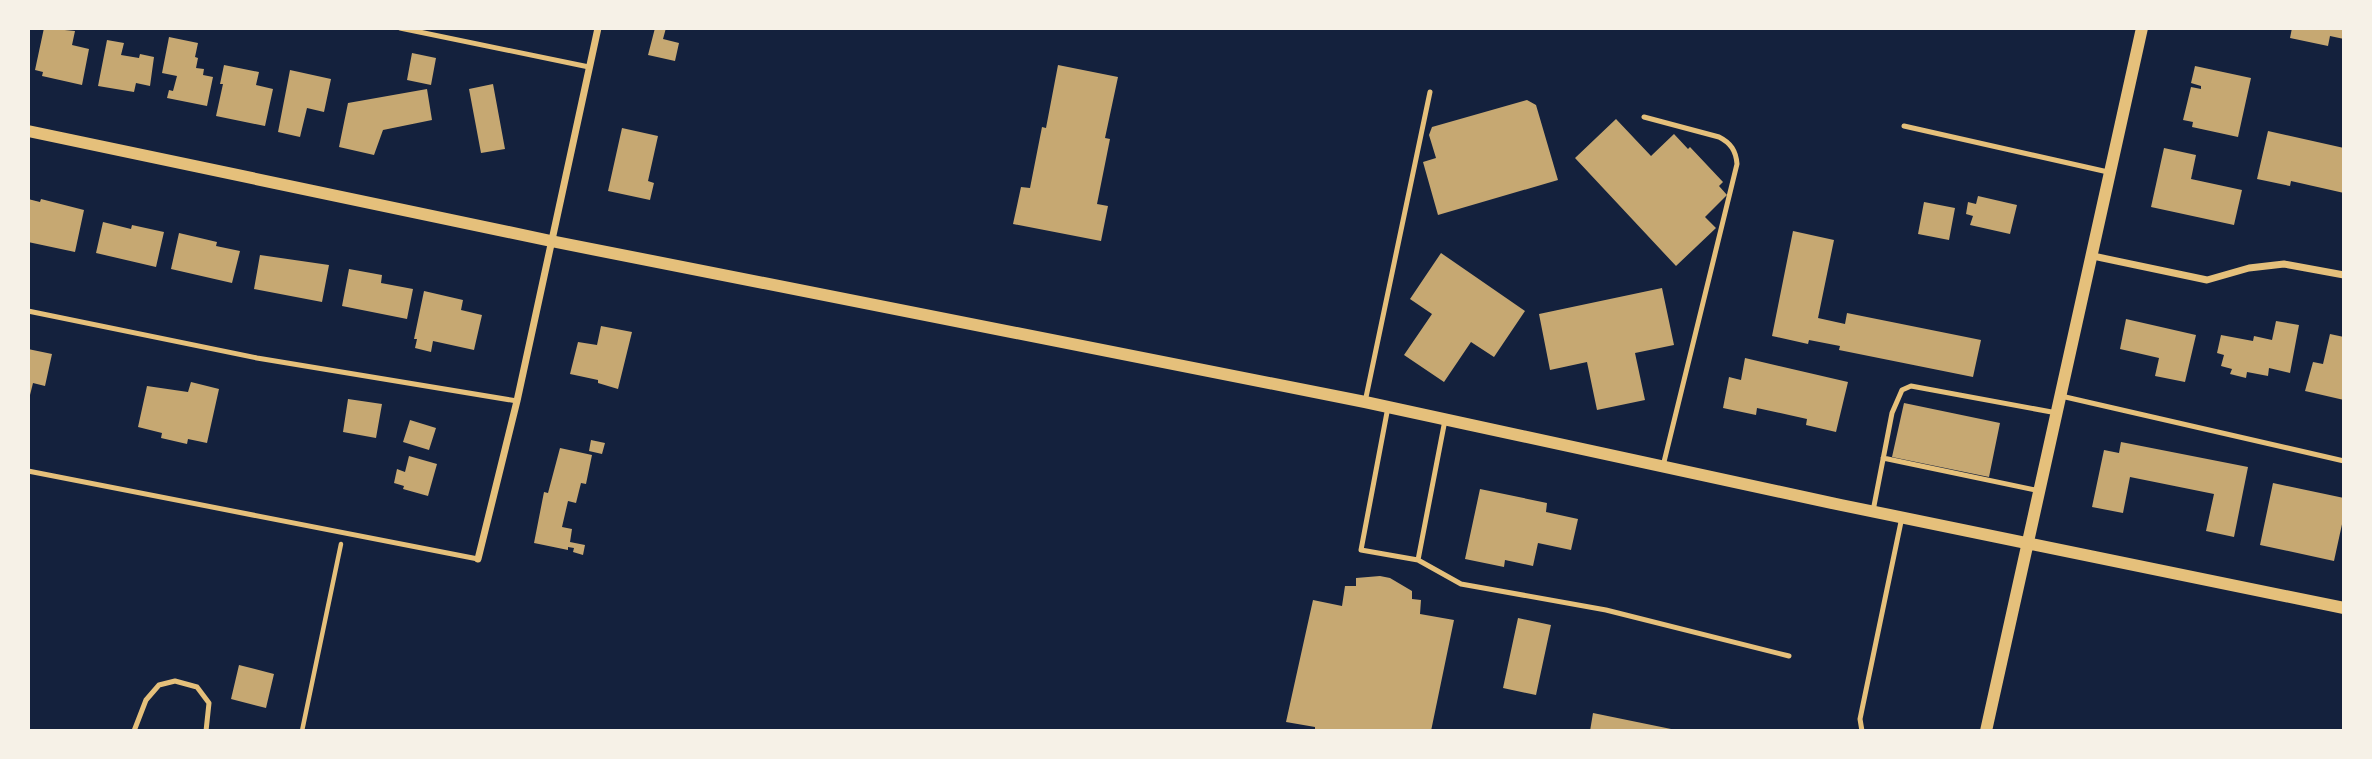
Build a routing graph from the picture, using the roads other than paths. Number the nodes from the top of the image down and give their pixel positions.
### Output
1 (400, 28) edge
2 (598, 28) edge
3 (2142, 28) edge
4 (589, 67) junction
5 (1430, 92) dead end
6 (1644, 117) dead end
7 (1904, 126) dead end
8 (28, 131) edge
9 (2112, 173) junction
10 (551, 241) junction
11 (2093, 256) junction
12 (2344, 275) edge
13 (28, 311) edge
14 (2061, 396) junction
15 (517, 401) junction
16 (1365, 402) junction
17 (1388, 407) junction
18 (2057, 413) junction
19 (1445, 419) junction
20 (1882, 458) junction
21 (2344, 461) edge
22 (1663, 466) junction
23 (28, 471) edge
24 (2040, 491) junction
25 (1873, 511) junction
26 (1902, 517) junction
27 (2028, 543) junction
28 (478, 559) joint
29 (1418, 560) junction
30 (2344, 608) edge
31 (1789, 656) dead end
32 (134, 731) edge
33 (206, 731) edge
34 (1862, 731) edge
35 (1986, 731) edge

1 - 4 lane
2 - 4 street
3 - 9 street
4 - 10 street
5 - 16 lane
6 - 22 lane
7 - 9 lane
8 - 10 street
9 - 11 street
10 - 15 street
10 - 16 street
11 - 12 street
11 - 14 street
13 - 15 lane
14 - 18 street
14 - 21 lane
15 - 28 street
16 - 17 street
17 - 19 street
17 - 29 lane
18 - 20 lane
18 - 24 street
19 - 22 street
19 - 29 lane
20 - 24 lane
20 - 25 lane
22 - 25 street
23 - 28 lane
24 - 27 street
25 - 26 street
26 - 27 street
26 - 34 lane
27 - 30 street
27 - 35 street
29 - 31 lane
32 - 33 lane

